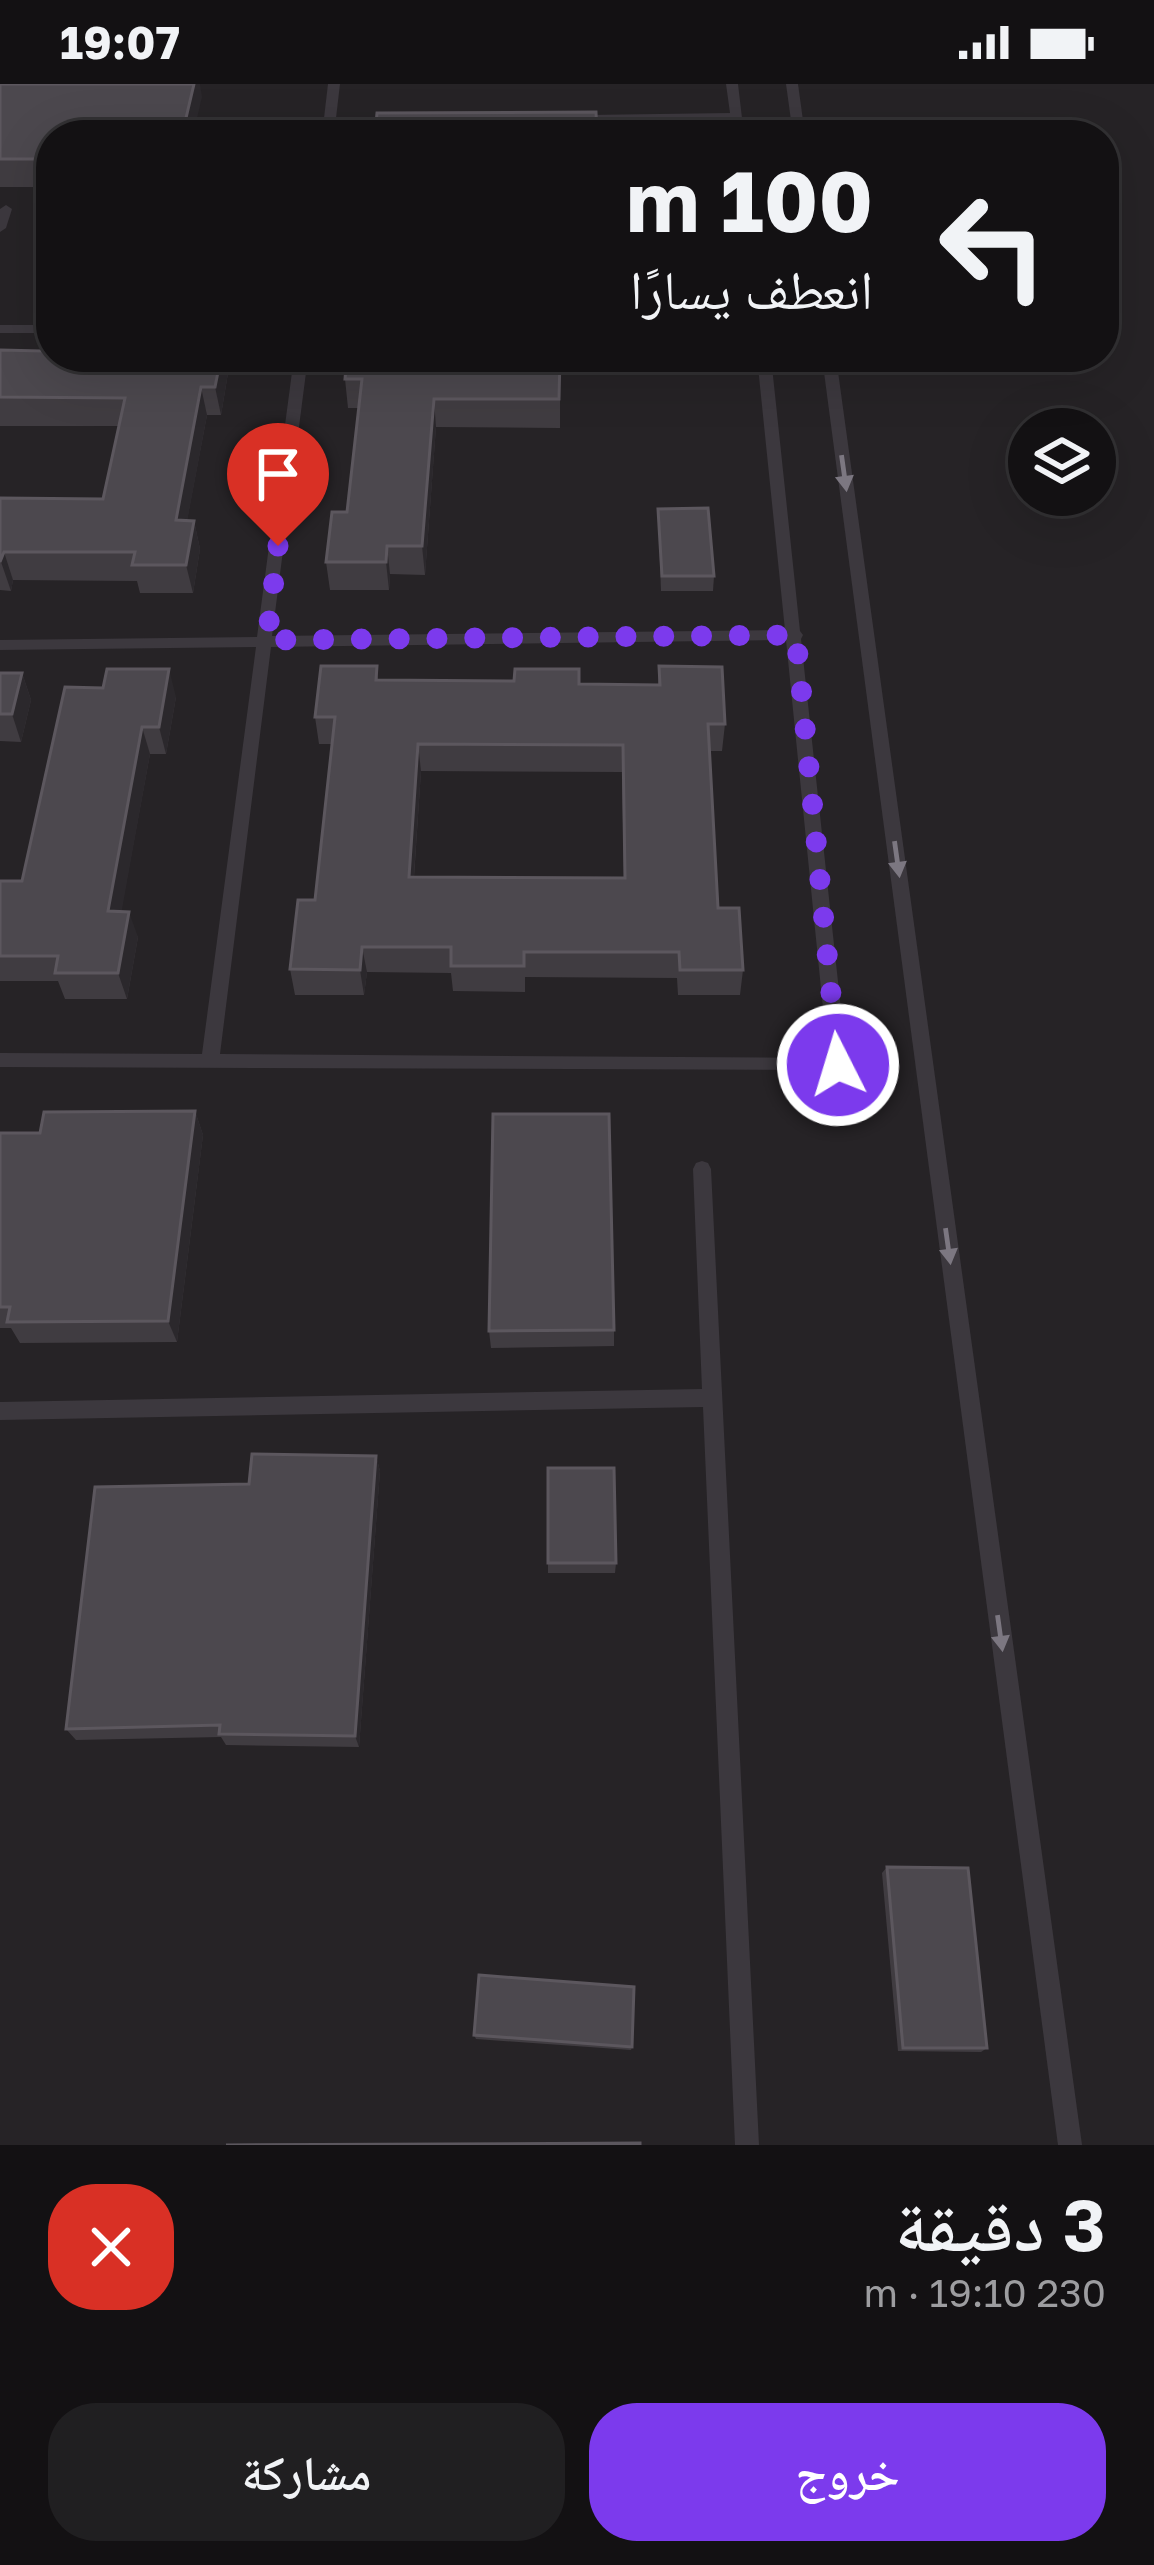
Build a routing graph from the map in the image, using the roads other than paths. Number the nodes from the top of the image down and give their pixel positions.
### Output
1 (334, 84) edge
2 (732, 84) edge
3 (792, 84) edge
4 (735, 116) junction
5 (587, 118) edge
6 (330, 120) edge
7 (735, 120) edge
8 (797, 120) edge
9 (6, 209) dead end
10 (0, 228) edge
11 (36, 328) edge
12 (0, 329) edge
13 (299, 372) edge
14 (766, 372) edge
15 (831, 372) edge
16 (796, 635) junction
17 (267, 640) junction
18 (0, 645) edge
19 (0, 1060) edge
20 (210, 1060) junction
21 (702, 1169) dead end
22 (713, 1398) junction
23 (0, 1411) edge
24 (747, 2145) edge
25 (1070, 2145) edge

1 - 6 lane
2 - 4 lane
3 - 8 lane
4 - 5 lane
4 - 7 lane
9 - 10 lane
11 - 12 lane
13 - 17 lane
14 - 16 lane
15 -> 25 lane
16 - 17 lane
16 - 20 lane
17 - 18 lane
17 - 20 lane
19 - 20 lane
21 - 22 lane
22 - 23 lane
22 - 24 lane

